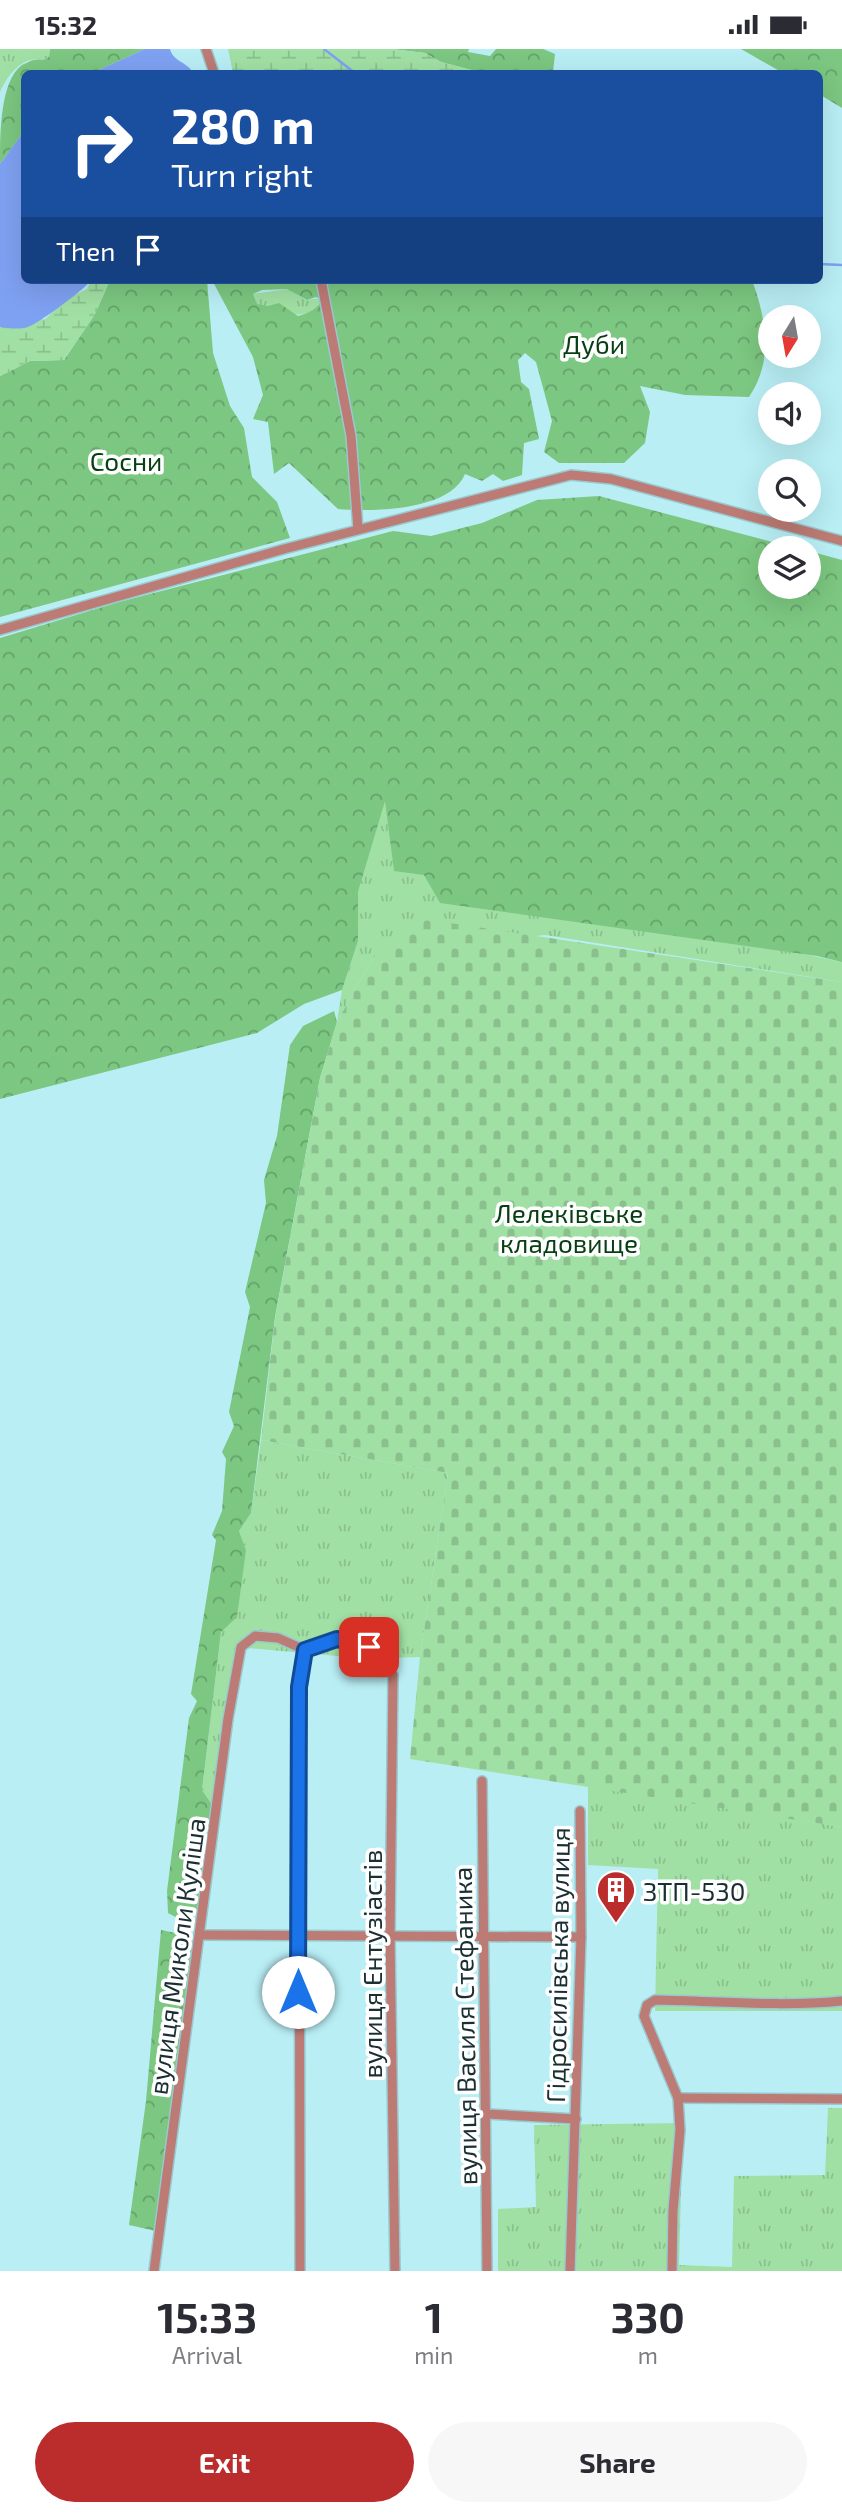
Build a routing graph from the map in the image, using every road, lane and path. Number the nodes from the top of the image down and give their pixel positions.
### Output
1 (206, 49) edge
2 (213, 70) edge
3 (322, 284) edge
4 (358, 529) junction
5 (842, 541) edge
6 (0, 630) edge
7 (305, 1650) junction
8 (482, 1781) dead end
9 (580, 1811) dead end
10 (201, 1935) junction
11 (298, 1937) junction
12 (390, 1937) junction
13 (581, 1937) junction
14 (484, 1938) junction
15 (842, 2001) edge
16 (678, 2098) junction
17 (842, 2099) edge
18 (487, 2114) junction
19 (576, 2119) junction
20 (154, 2271) edge
21 (300, 2271) edge
22 (395, 2271) edge
23 (487, 2271) edge
24 (570, 2271) edge
25 (672, 2271) edge

1 - 2 street
3 - 4 street
4 - 5 street
4 - 6 street
7 - 10 street, вулиця Миколи Куліша
7 - 11 street
7 - 12 street, вулиця Ентузіастів
8 - 14 street, вулиця Василя Стефаника
9 - 13 street, Гідросилівська вулиця
10 - 11 street
10 - 20 street, вулиця Миколи Куліша
11 - 12 street
11 - 21 street
12 - 14 street
12 - 22 street, вулиця Ентузіастів
13 - 14 street
13 - 19 street, Гідросилівська вулиця
14 - 18 street, вулиця Василя Стефаника
15 - 16 street
16 - 17 street
16 - 25 street
18 - 19 street
18 - 23 street, вулиця Василя Стефаника
19 - 24 street, Гідросилівська вулиця

